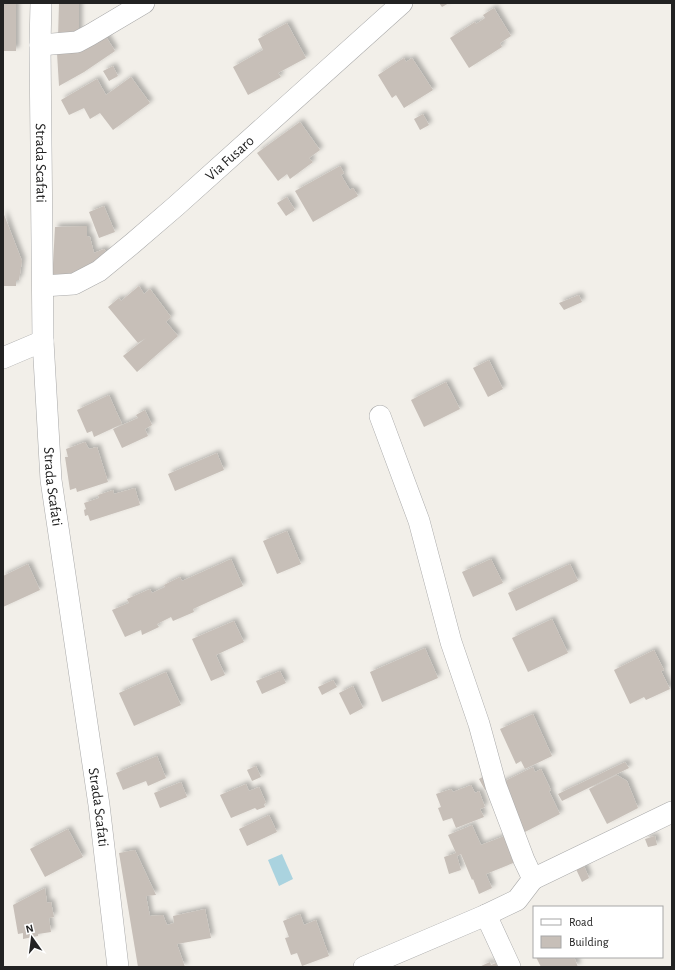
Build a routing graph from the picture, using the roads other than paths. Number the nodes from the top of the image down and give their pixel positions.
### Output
1 (41, 3) edge
2 (144, 3) edge
3 (402, 3) edge
4 (40, 45) junction
5 (43, 286) junction
6 (43, 341) junction
7 (3, 358) edge
8 (380, 416) dead end
9 (672, 812) edge
10 (533, 879) junction
11 (486, 915) junction
12 (118, 967) edge
13 (364, 967) edge
14 (510, 967) edge

1 - 4 street, Strada Scafati
2 - 4 street
3 - 5 street, Via Fusaro
4 - 5 street, Strada Scafati
5 - 6 street, Strada Scafati
6 - 7 street
6 - 12 street, Strada Scafati
8 - 10 street
9 - 10 street
10 - 11 street
11 - 13 street
11 - 14 street

